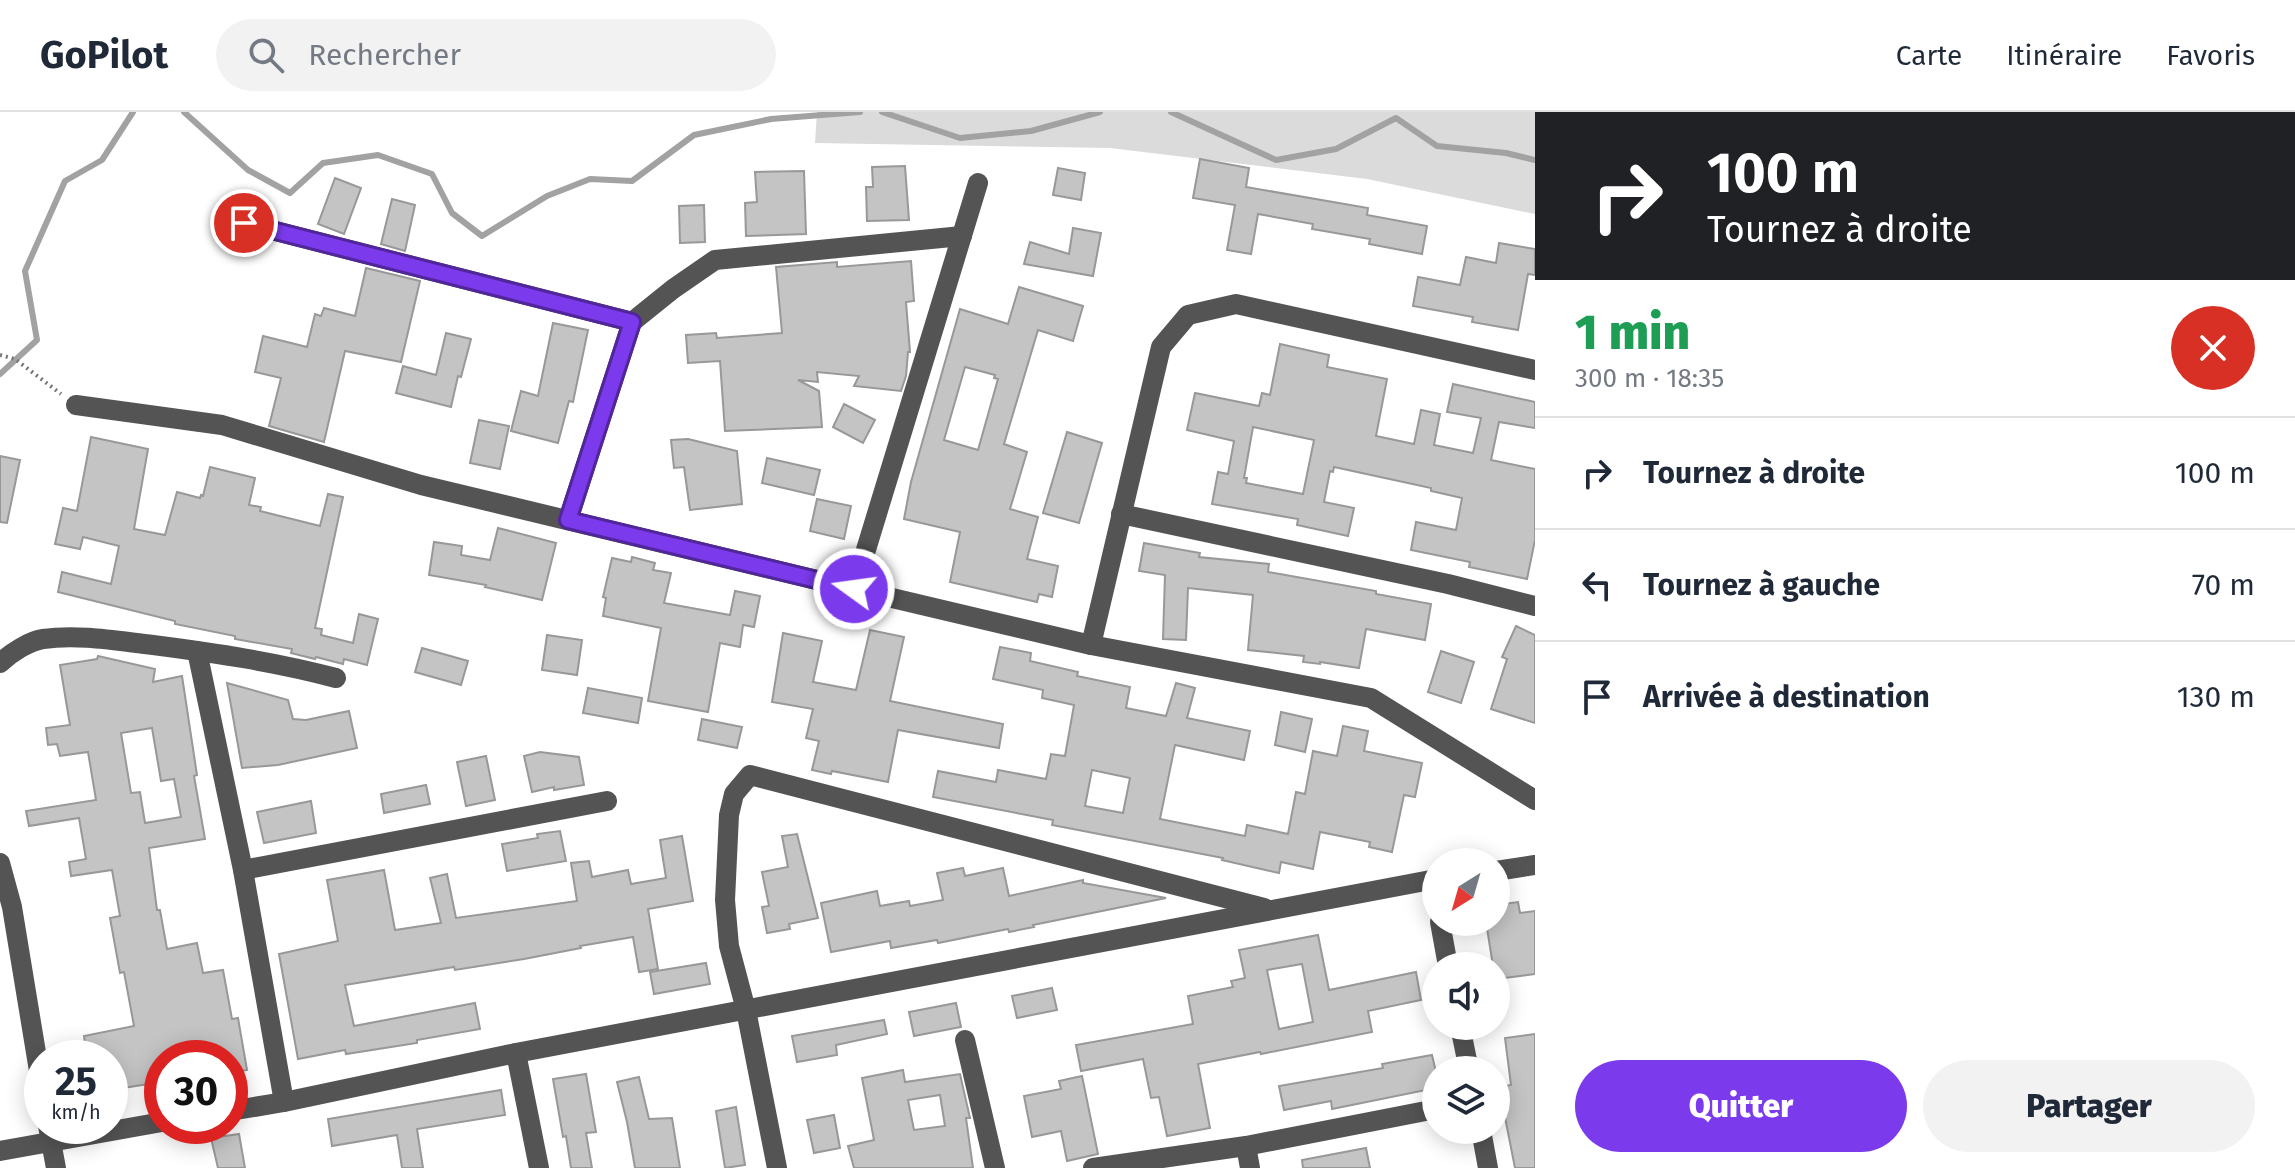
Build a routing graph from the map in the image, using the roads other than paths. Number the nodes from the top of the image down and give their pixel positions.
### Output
1 (978, 183) dead end
2 (244, 223) dead end
3 (962, 236) junction
4 (632, 322) junction
5 (1535, 370) edge
6 (76, 405) road end
7 (1121, 514) junction
8 (568, 520) junction
9 (854, 589) junction
10 (1535, 606) edge
11 (1091, 645) junction
12 (197, 651) junction
13 (0, 663) edge
14 (336, 678) dead end
15 (1535, 800) edge
16 (607, 801) dead end
17 (0, 863) edge
18 (1535, 865) edge
19 (1510, 869) edge
20 (243, 870) junction
21 (1422, 882) edge
22 (1270, 910) junction
23 (746, 1010) junction
24 (34, 1040) edge
25 (965, 1040) dead end
26 (516, 1053) junction
27 (284, 1102) junction
28 (248, 1108) edge
29 (1422, 1112) edge
30 (24, 1143) edge
31 (51, 1144) edge
32 (1484, 1144) edge
33 (1246, 1146) junction
34 (0, 1151) edge
35 (56, 1168) edge
36 (539, 1168) edge
37 (777, 1168) edge
38 (995, 1168) edge
39 (1093, 1168) edge
40 (1250, 1168) edge
41 (1488, 1168) edge

1 - 3 street
2 - 4 street
3 - 4 street
3 - 9 street
4 - 8 street
5 - 7 street
6 - 8 street
7 - 10 street
7 - 11 street
8 - 9 street
9 - 11 street
11 - 15 street
12 - 13 street
12 - 14 street
12 - 20 street
16 - 20 street
17 - 24 street
18 - 19 street
20 - 27 street
21 - 22 street
22 - 23 street
22 - 23 street
23 - 26 street
23 - 37 street
25 - 38 street
26 - 27 street
26 - 36 street
27 - 28 street
29 - 33 street
30 - 34 street
31 - 35 street
32 - 41 street
33 - 39 street
33 - 40 street

